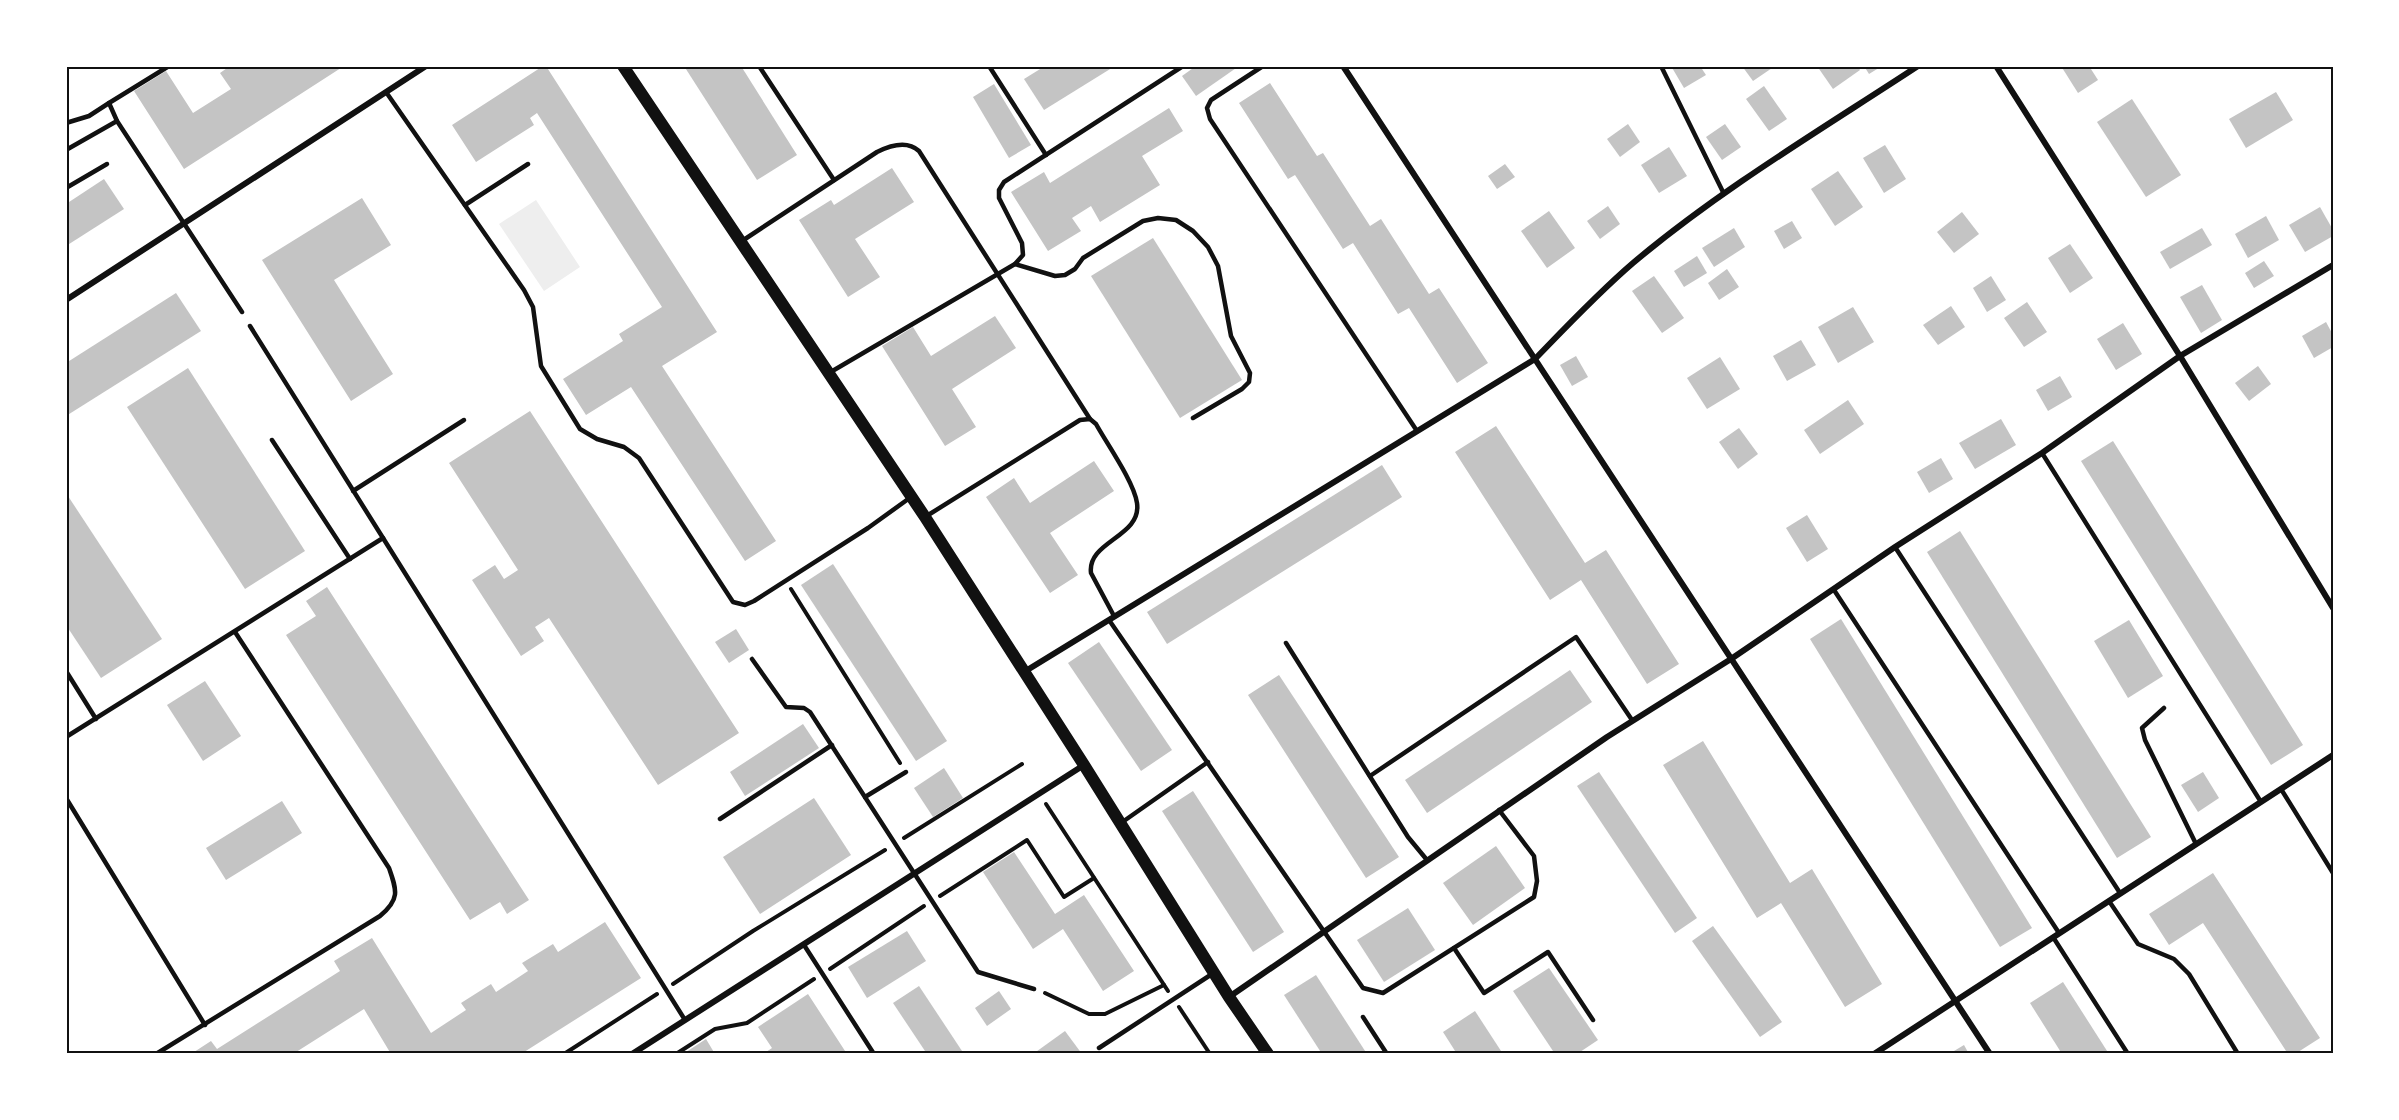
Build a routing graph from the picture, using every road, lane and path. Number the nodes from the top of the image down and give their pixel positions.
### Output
1 (170, 66) edge
2 (426, 66) edge
3 (623, 66) edge
4 (759, 66) edge
5 (989, 66) edge
6 (1183, 66) edge
7 (1263, 66) edge
8 (1343, 66) edge
9 (1661, 66) edge
10 (1918, 66) edge
11 (1996, 66) edge
12 (2219, 66) edge
13 (2245, 66) edge
14 (386, 92) junction
15 (109, 103) junction
16 (117, 121) junction
17 (66, 123) edge
18 (66, 150) edge
19 (1046, 155) junction
20 (107, 164) dead end
21 (528, 164) dead end
22 (834, 180) junction
23 (66, 188) edge
24 (1724, 194) junction
25 (465, 205) junction
26 (184, 223) junction
27 (741, 242) junction
28 (1015, 264) junction
29 (2333, 266) edge
30 (998, 274) junction
31 (66, 300) edge
32 (242, 312) dead end
33 (250, 326) dead end
34 (2180, 356) junction
35 (1535, 359) junction
36 (829, 373) junction
37 (1194, 418) dead end
38 (1089, 419) junction
39 (464, 420) dead end
40 (1417, 431) junction
41 (272, 440) dead end
42 (2042, 453) junction
43 (353, 491) junction
44 (912, 496) junction
45 (926, 517) junction
46 (383, 538) junction
47 (1895, 547) junction
48 (350, 559) junction
49 (786, 580) junction
50 (1834, 590) junction
51 (2333, 608) edge
52 (1111, 618) junction
53 (235, 632) junction
54 (1286, 643) dead end
55 (753, 659) dead end
56 (1731, 659) junction
57 (66, 671) edge
58 (1024, 673) junction
59 (2164, 708) dead end
60 (96, 719) junction
61 (1632, 720) junction
62 (66, 737) edge
63 (832, 745) junction
64 (2333, 755) edge
65 (1208, 762) junction
66 (1022, 764) dead end
67 (1084, 765) junction
68 (906, 772) joint
69 (1370, 776) junction
70 (2281, 789) junction
71 (865, 797) junction
72 (66, 798) edge
73 (1045, 802) dead end
74 (2261, 802) junction
75 (1499, 810) junction
76 (720, 819) dead end
77 (1121, 823) junction
78 (895, 844) junction
79 (2196, 844) junction
80 (1426, 860) junction
81 (2333, 873) edge
82 (914, 875) junction
83 (1094, 878) junction
84 (2120, 893) junction
85 (2109, 900) junction
86 (931, 902) junction
87 (1323, 933) junction
88 (2056, 935) junction
89 (804, 945) junction
90 (1454, 948) junction
91 (1215, 973) junction
92 (823, 974) junction
93 (1164, 985) junction
94 (665, 989) junction
95 (1034, 989) joint
96 (1229, 997) junction
97 (1174, 999) junction
98 (1955, 1001) junction
99 (1363, 1017) dead end
100 (685, 1020) junction
101 (1593, 1020) dead end
102 (205, 1024) junction
103 (1099, 1048) dead end
104 (156, 1054) edge
105 (564, 1054) edge
106 (633, 1054) edge
107 (676, 1054) edge
108 (874, 1054) edge
109 (1210, 1054) edge
110 (1268, 1054) edge
111 (1387, 1054) edge
112 (1874, 1054) edge
113 (1990, 1054) edge
114 (2127, 1054) edge
115 (2238, 1054) edge

1 - 15 lane
2 - 14 street
3 - 27 main road
4 - 22 lane
5 - 19 lane
6 - 19 lane
7 - 40 lane
8 - 35 street
9 - 24 lane
10 - 24 street
11 - 34 street
12 - 13 lane
14 - 25 lane
14 - 26 street
15 - 16 lane
15 - 17 lane
16 - 18 lane
16 - 26 lane
19 - 28 lane
20 - 23 lane
21 - 25 lane
22 - 27 lane
22 - 30 lane
24 - 35 street
25 - 49 lane
26 - 31 street
26 - 32 lane
27 - 36 main road
28 - 30 lane
28 - 37 lane
29 - 34 street
30 - 36 lane
30 - 38 lane
33 - 43 lane
34 - 42 street
34 - 51 street
35 - 40 street
35 - 56 street
36 - 44 main road
38 - 45 lane
38 - 52 lane
39 - 43 lane
40 - 52 street
41 - 48 lane
42 - 47 street
42 - 74 lane
43 - 46 lane
44 - 45 main road
44 - 49 lane
45 - 58 main road
46 - 48 lane
46 - 94 lane
47 - 50 street
47 - 84 lane
48 - 53 lane
49 - 68 path
50 - 56 street
50 - 88 lane
52 - 58 street
52 - 65 lane
53 - 60 lane
53 - 102 lane
54 - 69 lane
55 - 63 lane
56 - 61 street
56 - 98 street
57 - 60 lane
58 - 67 main road
59 - 79 lane
60 - 62 lane
61 - 69 lane
61 - 75 street
63 - 71 lane
63 - 76 lane
64 - 70 street
65 - 77 lane
65 - 87 lane
66 - 78 path
67 - 77 main road
67 - 82 street
68 - 71 lane
69 - 80 lane
70 - 74 street
70 - 81 lane
71 - 78 lane
72 - 102 lane
73 - 83 path
74 - 79 street
75 - 80 street
75 - 90 lane
77 - 91 main road
78 - 82 lane
78 - 94 path
79 - 84 street
80 - 87 street
82 - 86 lane
82 - 89 street
83 - 86 path
83 - 93 path
84 - 85 street
85 - 88 street
85 - 115 lane
86 - 92 path
86 - 95 lane
87 - 90 lane
87 - 96 street
88 - 98 street
88 - 114 lane
89 - 92 lane
89 - 100 street
90 - 101 lane
91 - 96 main road
91 - 97 lane
92 - 107 path
92 - 108 lane
93 - 95 path
93 - 97 path
94 - 100 lane
94 - 105 path
96 - 110 main road
97 - 103 lane
97 - 109 path
98 - 112 street
98 - 113 street
99 - 111 lane
100 - 106 street
102 - 104 lane

